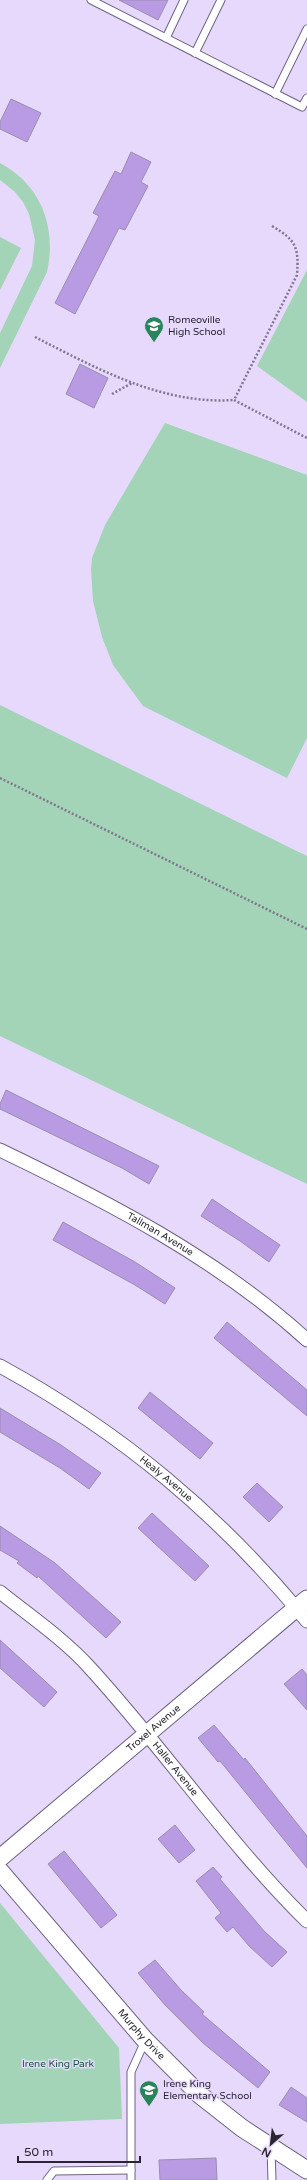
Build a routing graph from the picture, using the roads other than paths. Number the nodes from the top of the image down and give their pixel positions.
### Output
1 (91, 0) edge
2 (184, 0) edge
3 (221, 0) edge
4 (307, 29) edge
5 (166, 38) junction
6 (195, 53) junction
7 (275, 94) junction
8 (307, 98) edge
9 (0, 1150) edge
10 (307, 1340) edge
11 (0, 1366) edge
12 (0, 1592) edge
13 (304, 1610) edge
14 (146, 1734) junction
15 (0, 1858) edge
16 (0, 1871) edge
17 (307, 1921) edge
18 (145, 2040) junction
19 (271, 2149) junction
20 (132, 2170) junction
21 (307, 2170) edge
22 (47, 2180) edge
23 (131, 2180) edge
24 (272, 2180) edge

1 - 5 lane
2 - 5 lane
3 - 6 lane
4 - 7 lane
5 - 6 lane
6 - 7 lane
7 - 8 lane
9 - 10 street, Tallman Avenue
11 - 13 street, Healy Avenue
12 - 14 street, Haller Avenue
13 - 14 street, Troxel Avenue
14 - 15 street, Troxel Avenue
14 - 17 street, Haller Avenue
16 - 18 street, Murphy Drive
18 - 19 street, Murphy Drive
18 - 20 lane
19 - 21 street, Murphy Drive
19 - 24 lane
20 - 22 lane
20 - 23 lane

